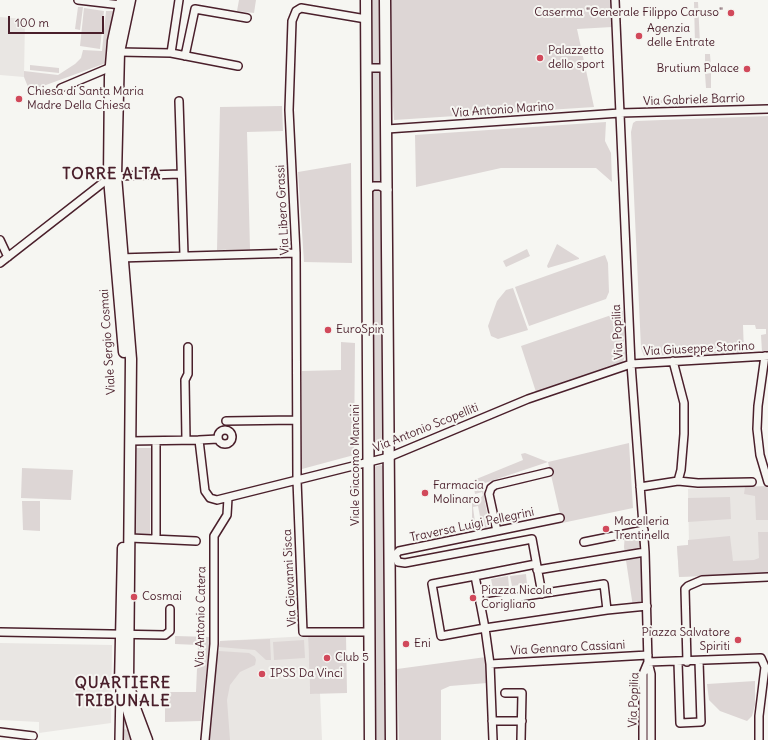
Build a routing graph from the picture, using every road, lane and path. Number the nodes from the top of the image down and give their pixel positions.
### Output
1 (78, 0) edge
2 (179, 0) edge
3 (366, 0) edge
4 (385, 0) edge
5 (615, 0) edge
6 (124, 2) edge
7 (247, 18) dead end
8 (366, 19) junction
9 (119, 52) junction
10 (171, 53) junction
11 (185, 56) junction
12 (238, 66) dead end
13 (110, 67) junction
14 (366, 68) junction
15 (386, 68) junction
16 (61, 88) dead end
17 (179, 101) dead end
18 (768, 109) edge
19 (620, 113) junction
20 (387, 130) junction
21 (181, 174) junction
22 (112, 177) junction
23 (367, 190) junction
24 (388, 190) junction
25 (0, 240) edge
26 (296, 253) junction
27 (184, 255) junction
28 (8, 257) junction
29 (119, 258) junction
30 (0, 263) edge
31 (188, 347) dead end
32 (767, 356) edge
33 (673, 361) junction
34 (631, 364) junction
35 (226, 420) dead end
36 (296, 420) junction
37 (218, 439) dead end
38 (186, 440) junction
39 (199, 440) junction
40 (130, 441) junction
41 (156, 441) junction
42 (389, 457) junction
43 (368, 462) junction
44 (549, 472) dead end
45 (296, 480) junction
46 (678, 480) junction
47 (752, 482) dead end
48 (768, 482) edge
49 (640, 488) junction
50 (228, 498) junction
51 (560, 518) dead end
52 (644, 530) junction
53 (497, 531) junction
54 (130, 538) junction
55 (156, 539) junction
56 (196, 541) dead end
57 (584, 542) dead end
58 (645, 552) junction
59 (392, 556) junction
60 (537, 567) junction
61 (475, 576) junction
62 (768, 577) edge
63 (542, 594) junction
64 (480, 603) junction
65 (647, 606) junction
66 (170, 609) dead end
67 (607, 610) junction
68 (485, 628) junction
69 (0, 632) edge
70 (369, 632) junction
71 (126, 635) junction
72 (648, 658) junction
73 (699, 661) junction
74 (678, 662) junction
75 (688, 662) junction
76 (490, 664) junction
77 (124, 683) junction
78 (505, 693) dead end
79 (130, 719) junction
80 (492, 721) junction
81 (522, 721) junction
82 (118, 727) junction
83 (0, 732) edge
84 (33, 736) dead end
85 (118, 740) edge
86 (137, 740) edge
87 (147, 740) edge
88 (205, 740) edge
89 (370, 740) edge
90 (391, 740) edge
91 (493, 740) edge
92 (521, 740) edge
93 (643, 740) edge
94 (651, 740) edge
95 (760, 740) edge

1 - 6 street
2 - 10 street
3 - 8 street, Viale Giacomo Mancini
4 - 15 street
5 - 19 street, Via Popilia
6 - 9 street, Viale Sergio Cosmai
6 - 13 street, Viale Sergio Cosmai
7 - 11 street
8 - 14 street, Viale Giacomo Mancini
8 - 26 street, Via Libero Grassi
9 - 10 street
9 - 22 street, Viale Sergio Cosmai
10 - 11 street
11 - 12 street
13 - 16 street
13 - 22 street, Viale Sergio Cosmai
14 - 15 street
14 - 23 street, Viale Giacomo Mancini
15 - 20 street
17 - 21 street
18 - 19 street, Via Gabriele Barrio
19 - 20 street, Via Antonio Marino
19 - 34 street, Via Popilia
20 - 24 street
21 - 22 street
21 - 27 street
22 - 28 street
22 - 29 street, Viale Sergio Cosmai
23 - 24 street
23 - 43 street, Viale Giacomo Mancini
24 - 42 street
25 - 28 street
26 - 27 street
26 - 36 street, Via Libero Grassi
27 - 29 street
28 - 30 street
29 - 40 street, Viale Sergio Cosmai
29 - 71 street, Viale Sergio Cosmai
31 - 38 street
32 - 33 street, Via Giuseppe Storino
32 - 48 street
33 - 34 street, Via Giuseppe Storino
33 - 46 street
34 - 42 street, Via Antonio Scopelliti
34 - 49 street, Via Popilia
35 - 36 street
36 - 45 street, Via Libero Grassi
37 - 39 street
38 - 39 street
38 - 41 street
39 - 50 street, Via Antonio Scopelliti
40 - 41 street
40 - 54 street, Viale Sergio Cosmai
41 - 55 street
42 - 43 street, Via Antonio Scopelliti
42 - 59 street
43 - 45 street, Via Antonio Scopelliti
43 - 70 street, Viale Giacomo Mancini
44 - 53 street
45 - 50 street, Via Antonio Scopelliti
45 - 70 street, Via Giovanni Sisca
46 - 47 street
46 - 49 street
49 - 52 street, Via Popilia
50 - 88 street, Via Antonio Catera
51 - 53 street, Traversa Luigi Pellegrini
52 - 57 street
52 - 58 street, Via Popilia
53 - 59 street, Traversa Luigi Pellegrini
54 - 55 street
54 - 71 street, Viale Sergio Cosmai
55 - 56 street
58 - 60 street
58 - 65 street, Via Popilia
59 - 60 street
59 - 90 street
60 - 61 street
60 - 63 street
61 - 64 street
61 - 68 street
62 - 75 street
63 - 64 street
63 - 67 street
64 - 68 street
65 - 67 street
65 - 72 street, Via Popilia
66 - 71 street
67 - 68 street
68 - 76 street
69 - 71 street
70 - 89 street, Viale Giacomo Mancini
71 - 77 street, Viale Sergio Cosmai
72 - 74 street
72 - 76 street, Via Gennaro Cassiani
72 - 93 street, Via Popilia
72 - 94 street, Via Popilia
73 - 74 street
73 - 75 street
73 - 95 street
74 - 75 street
76 - 80 street
77 - 79 street
77 - 82 street
77 - 87 street
78 - 81 street
79 - 82 street
79 - 86 street
80 - 81 street
80 - 91 street
81 - 92 street
82 - 85 street
83 - 84 street

